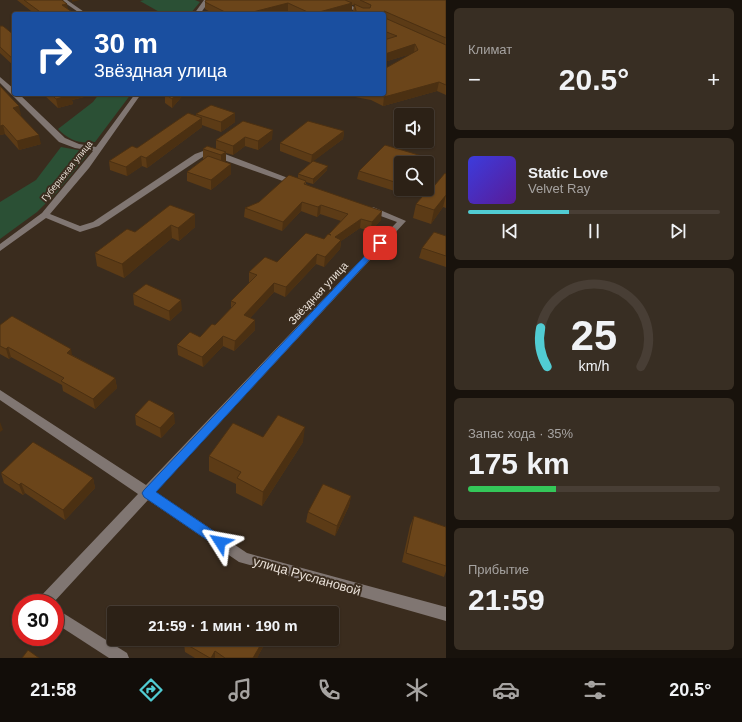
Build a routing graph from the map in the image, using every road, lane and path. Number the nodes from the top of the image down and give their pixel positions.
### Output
1 (64, 0) edge
2 (207, 0) edge
3 (335, 0) edge
4 (81, 12) edge
5 (198, 12) edge
6 (362, 12) edge
7 (0, 79) edge
8 (12, 92) edge
9 (16, 96) edge
10 (137, 96) edge
11 (98, 149) junction
12 (304, 185) edge
13 (364, 207) edge
14 (45, 215) junction
15 (0, 248) edge
16 (0, 394) edge
17 (148, 493) junction
18 (53, 594) edge
19 (446, 614) edge
20 (64, 621) edge
21 (122, 658) edge

1 - 4 street
2 - 5 street
3 - 6 street
7 - 8 street
9 - 11 street
10 - 11 street, Губернская улица
11 - 14 street, Губернская улица
12 - 14 street
13 - 17 street, Звёздная улица
14 - 15 street, Губернская улица
16 - 17 street, улица Руслановой
17 - 18 street
17 - 19 street, улица Руслановой
20 - 21 street

